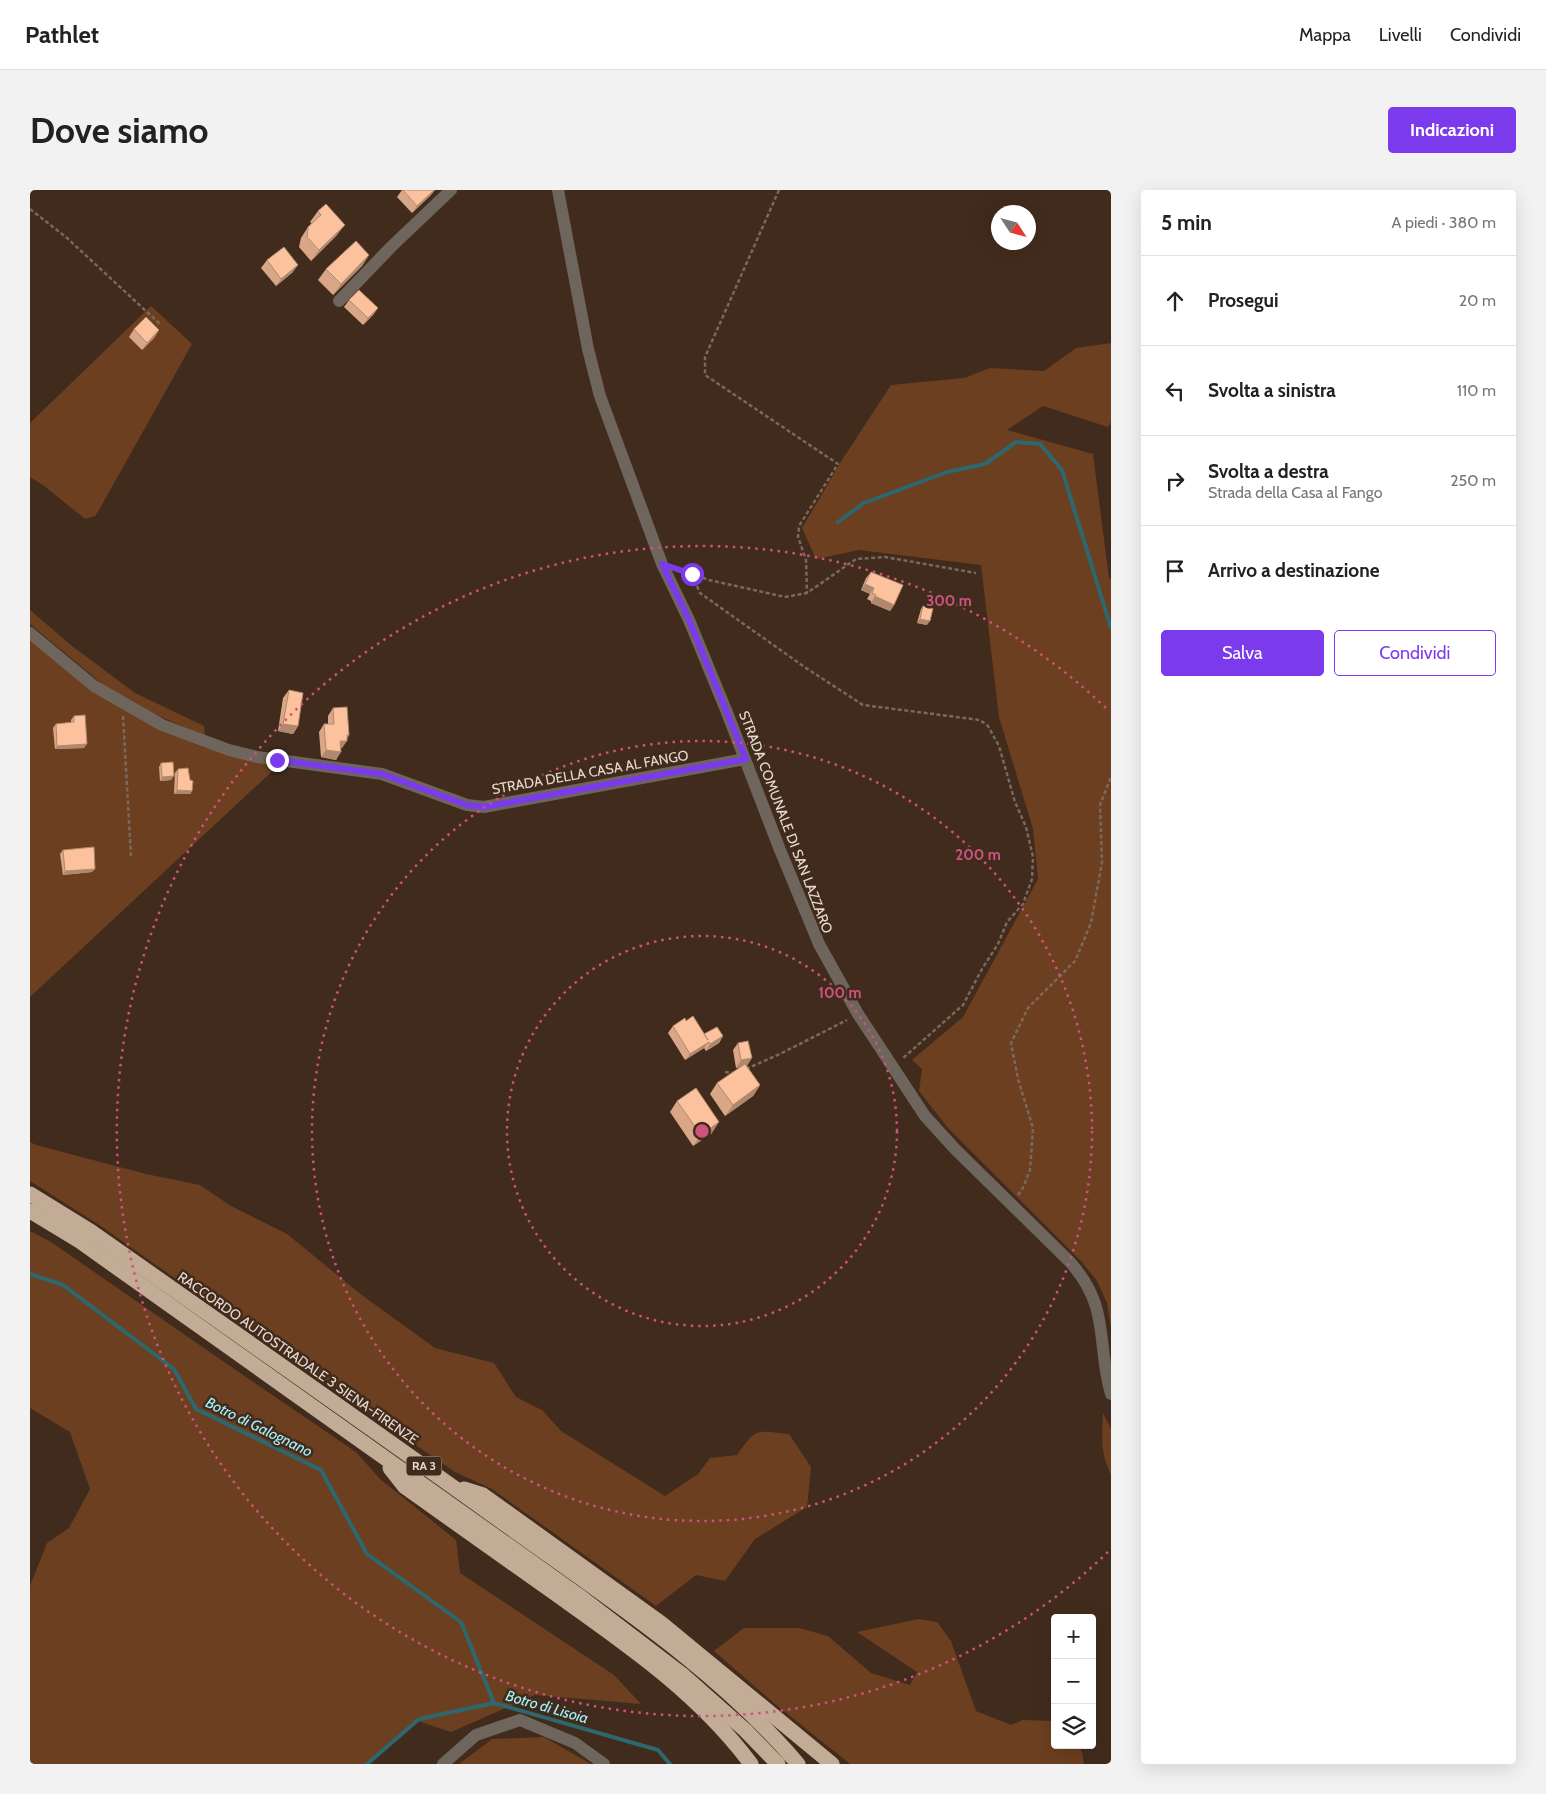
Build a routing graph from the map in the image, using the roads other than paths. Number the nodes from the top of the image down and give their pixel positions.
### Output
1 (451, 190) edge
2 (558, 190) edge
3 (339, 301) dead end
4 (30, 633) edge
5 (746, 759) junction
6 (30, 1194) edge
7 (30, 1211) edge
8 (1111, 1394) edge
9 (380, 1455) junction
10 (451, 1486) junction
11 (443, 1764) edge
12 (604, 1764) edge
13 (751, 1764) edge
14 (778, 1764) edge
15 (798, 1764) edge
16 (832, 1764) edge

1 - 3 street
2 - 5 street, STRADA COMUNALE DI SAN LAZZARO
4 - 5 street, STRADA DELLA CASA AL FANGO
5 - 8 street, STRADA COMUNALE DI SAN LAZZARO
6 - 10 highway, RACCORDO AUTOSTRADALE 3 SIENA-FIRENZE / RA 3
7 - 9 highway, RA 3
9 - 13 highway
9 - 14 highway, RA 3
10 - 15 highway, RACCORDO AUTOSTRADALE 3 SIENA-FIRENZE / RA 3
10 - 16 highway
11 - 12 street

